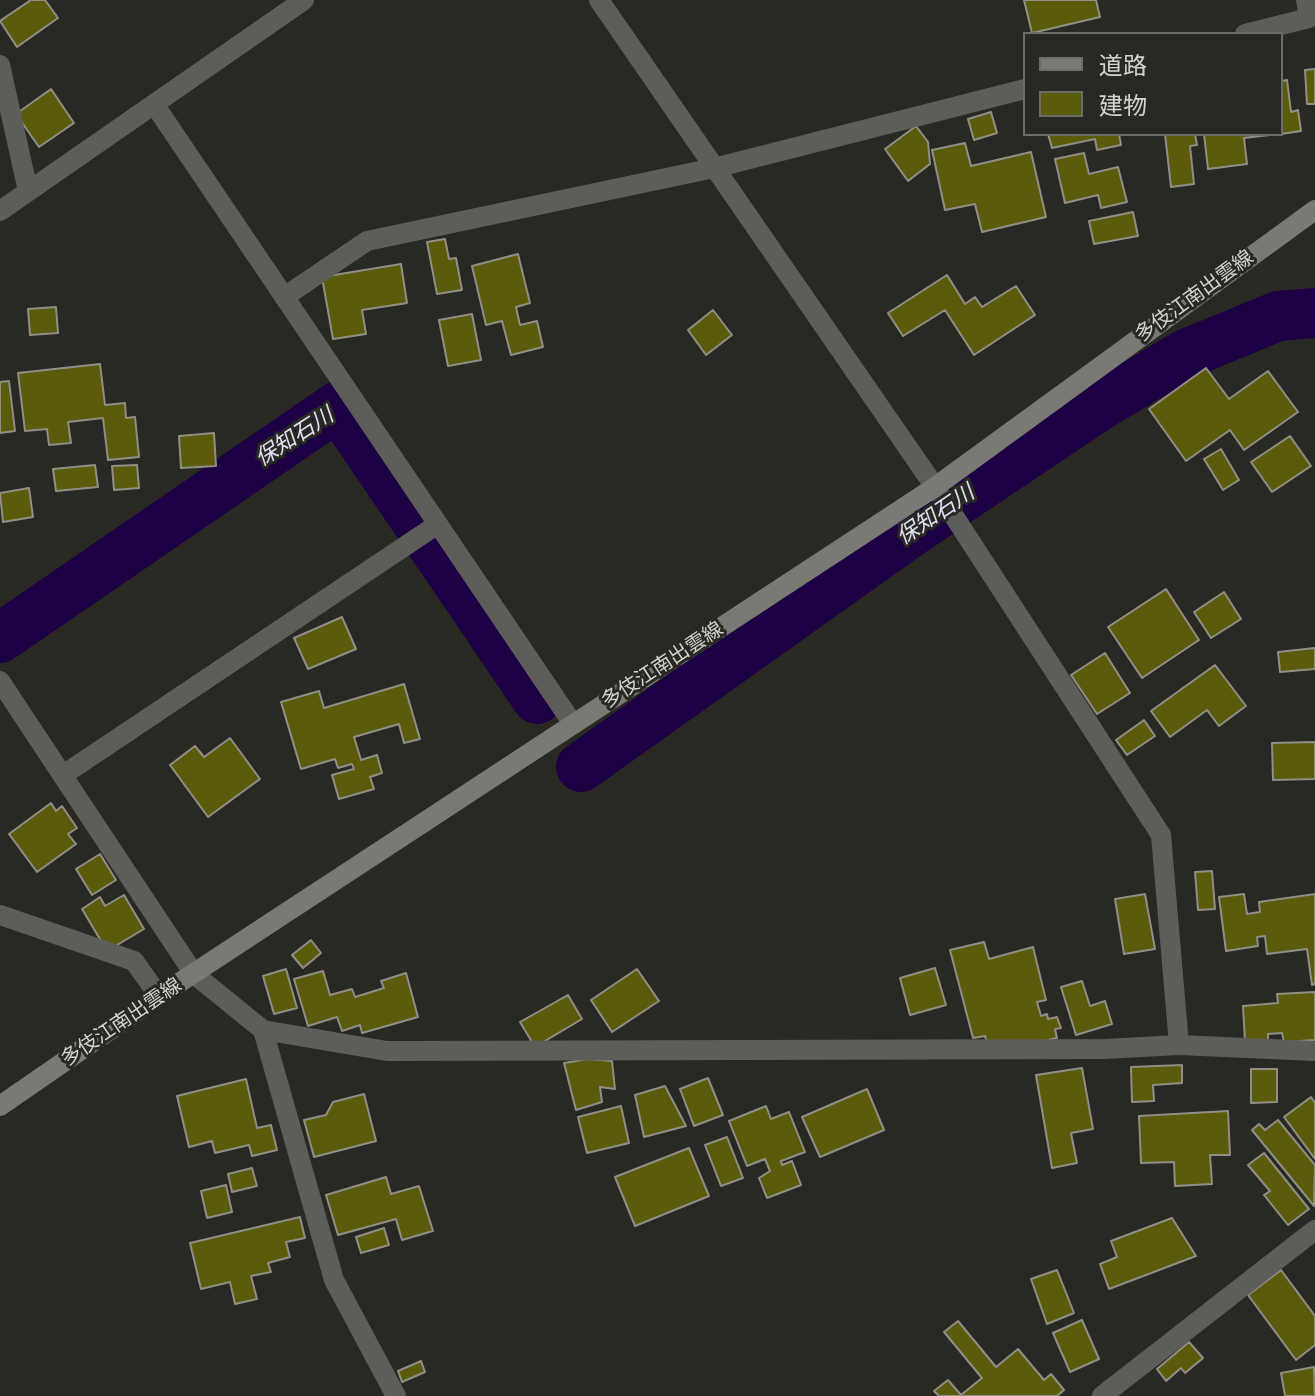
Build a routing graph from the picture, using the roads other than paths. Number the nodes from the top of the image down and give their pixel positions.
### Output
1 (304, 0) edge
2 (599, 0) edge
3 (1306, 0) edge
4 (1253, 32) edge
5 (0, 65) edge
6 (1023, 90) edge
7 (154, 104) junction
8 (714, 168) junction
9 (28, 191) junction
10 (1315, 210) edge
11 (0, 211) edge
12 (284, 297) junction
13 (935, 487) junction
14 (438, 524) junction
15 (0, 681) edge
16 (573, 724) junction
17 (63, 775) junction
18 (0, 915) edge
19 (194, 974) junction
20 (159, 996) junction
21 (263, 1030) junction
22 (1179, 1045) junction
23 (1315, 1051) edge
24 (0, 1106) edge
25 (1315, 1230) edge
26 (396, 1396) edge
27 (1102, 1396) edge

1 - 7 street
2 - 8 street
3 - 4 street
5 - 9 street
6 - 8 street
7 - 9 street
7 - 12 street
8 - 12 street
8 - 13 street
9 - 11 street
10 - 13 main road, 多伎江南出雲線
12 - 14 street
13 - 16 main road, 多伎江南出雲線
13 - 22 street
14 - 16 street
14 - 17 street
15 - 17 street
16 - 19 main road, 多伎江南出雲線
17 - 19 street
18 - 20 street
19 - 20 main road, 多伎江南出雲線
19 - 21 street
20 - 24 main road, 多伎江南出雲線
21 - 22 street
21 - 26 street
22 - 23 street
25 - 27 street

